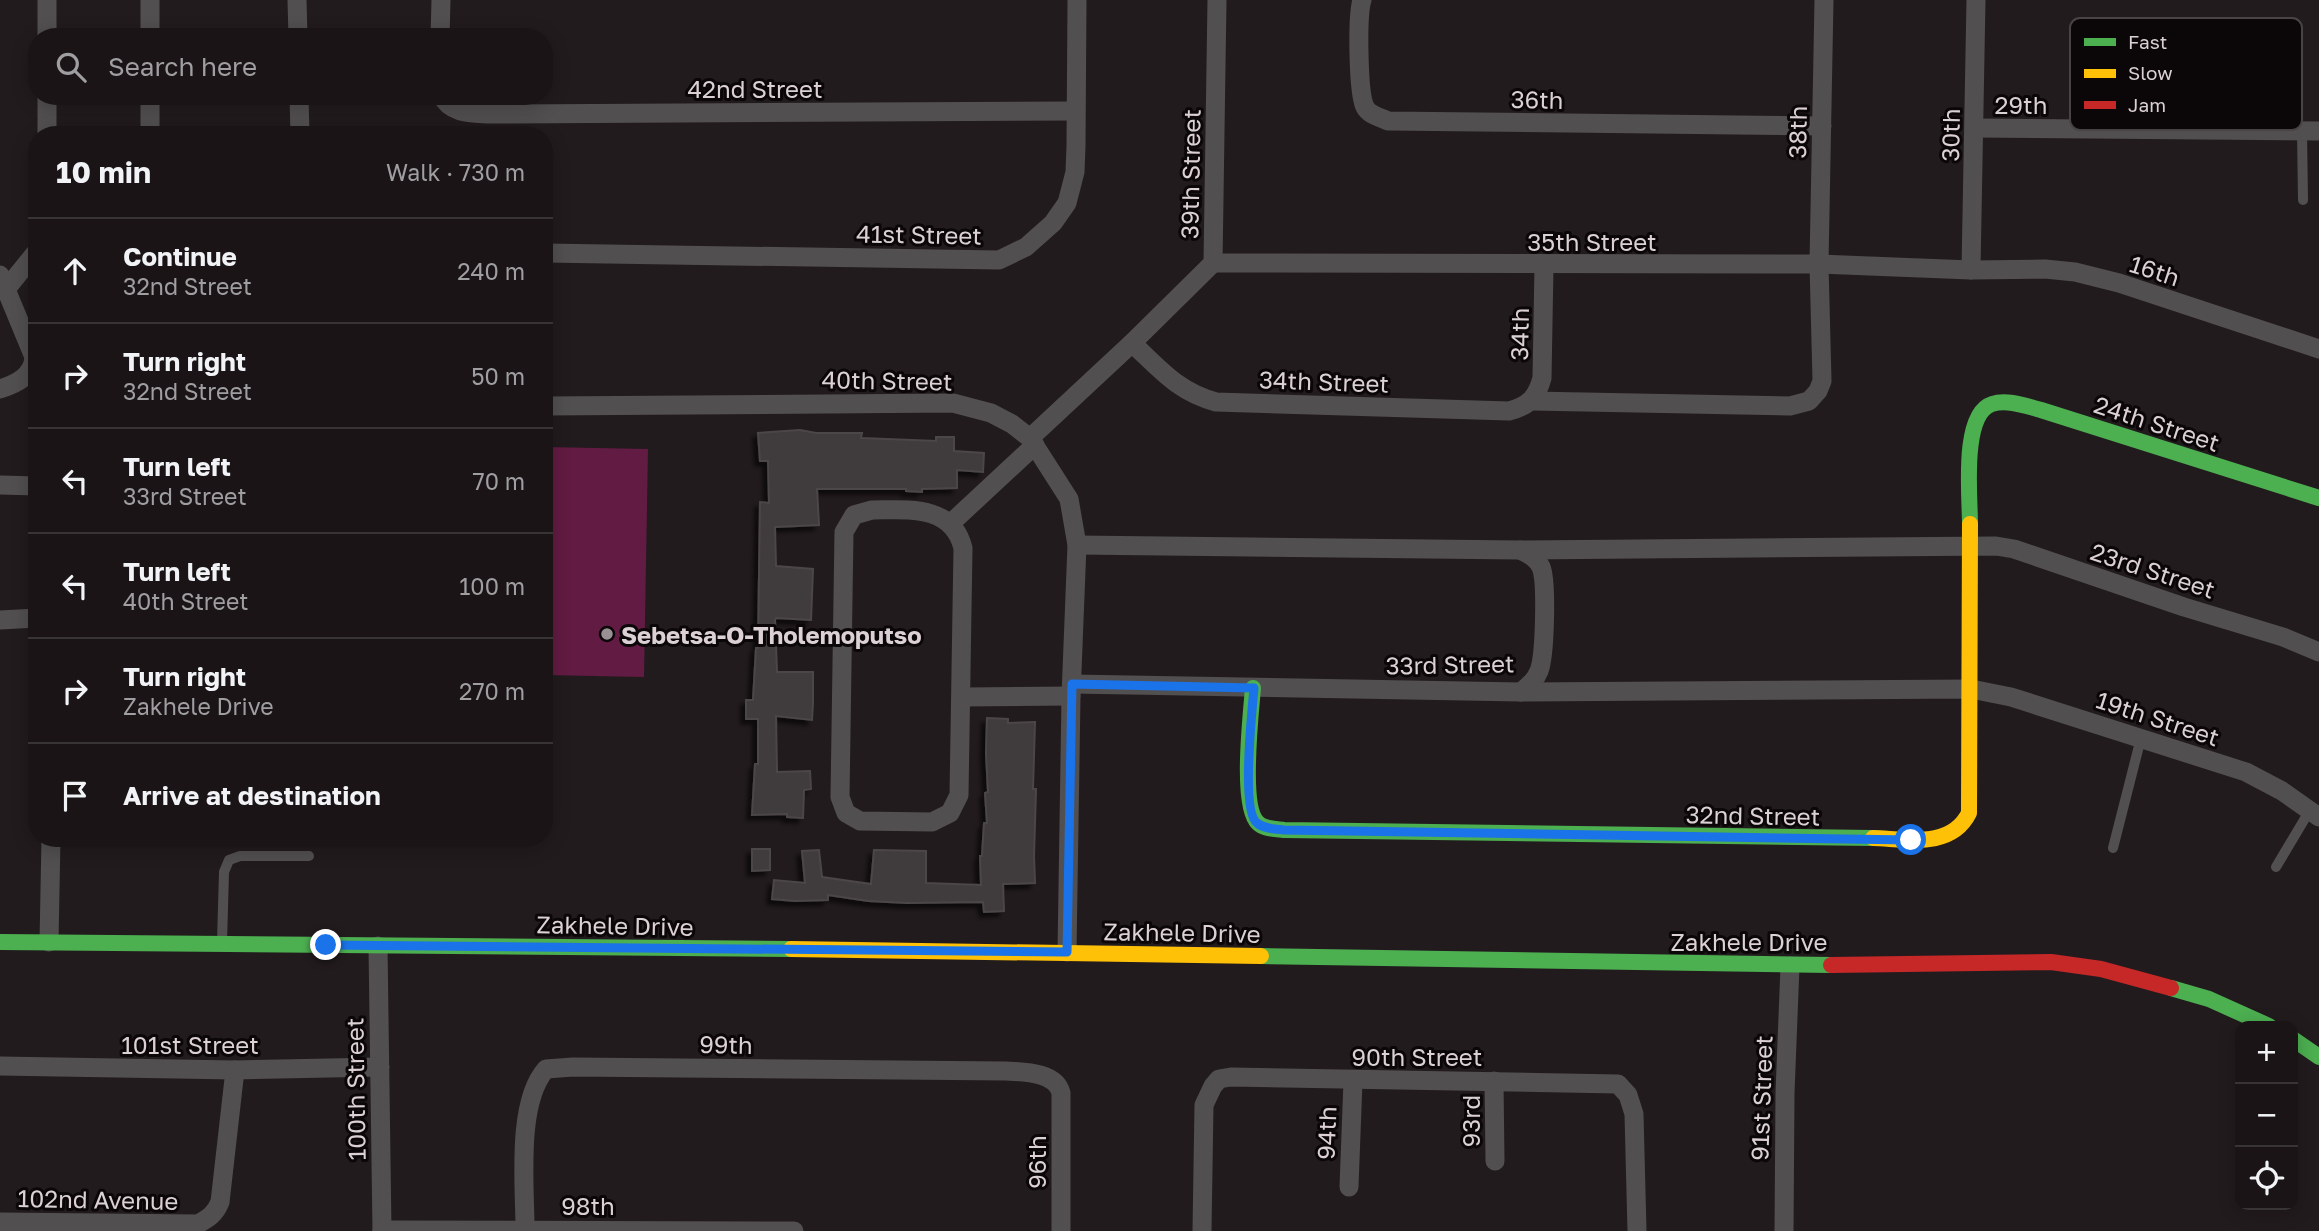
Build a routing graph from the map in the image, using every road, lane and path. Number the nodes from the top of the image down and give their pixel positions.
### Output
1 (47, 0) edge
2 (150, 0) edge
3 (297, 0) edge
4 (441, 0) edge
5 (1077, 0) edge
6 (1217, 0) edge
7 (1362, 0) edge
8 (1824, 0) edge
9 (1976, 0) edge
10 (47, 28) edge
11 (150, 28) edge
12 (298, 28) edge
13 (440, 28) edge
14 (47, 105) edge
15 (150, 105) edge
16 (299, 105) edge
17 (448, 105) edge
18 (1075, 111) junction
19 (47, 126) edge
20 (150, 126) edge
21 (300, 126) edge
22 (1822, 126) junction
23 (1975, 128) junction
24 (2070, 129) edge
25 (2198, 130) edge
26 (2310, 131) edge
27 (2303, 200) dead end
28 (553, 253) edge
29 (28, 259) edge
30 (1213, 263) junction
31 (1819, 264) junction
32 (1544, 266) junction
33 (1971, 270) junction
34 (3, 282) edge
35 (28, 342) edge
36 (1132, 343) junction
37 (2319, 349) edge
38 (28, 373) edge
39 (0, 389) edge
40 (1532, 401) junction
41 (553, 406) edge
42 (1981, 409) joint
43 (1032, 441) junction
44 (0, 485) edge
45 (28, 486) edge
46 (2319, 498) edge
47 (950, 524) junction
48 (1077, 545) junction
49 (1969, 545) junction
50 (1520, 550) junction
51 (28, 618) edge
52 (0, 620) edge
53 (2319, 652) edge
54 (1254, 688) junction
55 (1971, 688) junction
56 (1072, 690) junction
57 (1521, 692) junction
58 (962, 697) junction
59 (2141, 738) junction
60 (2314, 814) edge
61 (51, 847) edge
62 (2113, 848) dead end
63 (309, 856) dead end
64 (2276, 867) dead end
65 (0, 942) edge
66 (50, 942) junction
67 (222, 944) junction
68 (378, 946) junction
69 (1067, 952) junction
70 (1790, 966) junction
71 (2258, 1021) edge
72 (2298, 1042) edge
73 (2319, 1057) edge
74 (0, 1066) edge
75 (380, 1067) junction
76 (235, 1070) junction
77 (1353, 1081) junction
78 (1494, 1081) junction
79 (1061, 1093) joint
80 (1495, 1161) dead end
81 (1349, 1187) dead end
82 (0, 1222) edge
83 (525, 1229) edge
84 (382, 1230) edge
85 (794, 1231) edge
86 (1061, 1231) edge
87 (1202, 1231) edge
88 (1637, 1231) edge
89 (1783, 1231) edge

1 - 10 street
2 - 11 street
3 - 12 street
4 - 13 street
5 - 18 street, 41st Street
6 - 30 street, 39th Street
7 - 22 street, 36th
8 - 22 street, 38th
9 - 23 street, 30th
14 - 19 street
15 - 20 street
16 - 21 street
17 - 18 street, 42nd Street
18 - 28 street, 41st Street
22 - 31 street, 38th
23 - 24 street, 29th
23 - 33 street, 30th
25 - 26 street, 29th
26 - 27 lane
29 - 34 street
30 - 32 street, 35th Street
30 - 36 street, 39th Street
31 - 32 street, 35th Street
31 - 33 street, 35th Street
31 - 40 street, 38th
32 - 40 street, 34th
33 - 37 street, 16th
34 - 35 street
36 - 40 street, 34th Street
36 - 43 street, 39th Street
38 - 39 street
41 - 43 street, 40th Street
42 - 46 street, 24th Street
42 - 49 street, 32nd Street
43 - 47 street, 39th Street
43 - 48 street, 40th Street
44 - 45 street
47 - 58 street
47 - 58 street
48 - 50 street
48 - 56 street, 40th Street
49 - 50 street, 23rd Street
49 - 53 street, 23rd Street
49 - 55 street, 32nd Street
50 - 57 street, 33rd Street
51 - 52 street
54 - 55 street, 32nd Street
54 - 56 street, 33rd Street
54 - 57 street, 33rd Street
55 - 57 street, 19th Street
55 - 59 street, 19th Street
56 - 58 street, 33rd Street
56 - 69 street, 40th Street
59 - 60 street, 19th Street
59 - 62 lane
60 - 64 lane
61 - 66 street
63 - 67 lane
65 - 66 street, Zakhele Drive
66 - 67 street, Zakhele Drive
67 - 68 street, Zakhele Drive
68 - 69 street, Zakhele Drive
68 - 75 street, 100th Street
69 - 70 street, Zakhele Drive
70 - 71 street, Zakhele Drive
70 - 89 street, 91st Street
72 - 73 street
74 - 76 street, 101st Street
75 - 76 street, 101st Street
75 - 84 street, 100th Street
76 - 82 street, 102nd Avenue
77 - 78 street, 90th Street
77 - 81 street, 94th
77 - 87 street, 90th Street
78 - 80 street, 93rd
78 - 88 street, 90th Street
79 - 83 street, 99th
79 - 86 street, 96th
83 - 84 street, 98th
83 - 85 street, 98th

